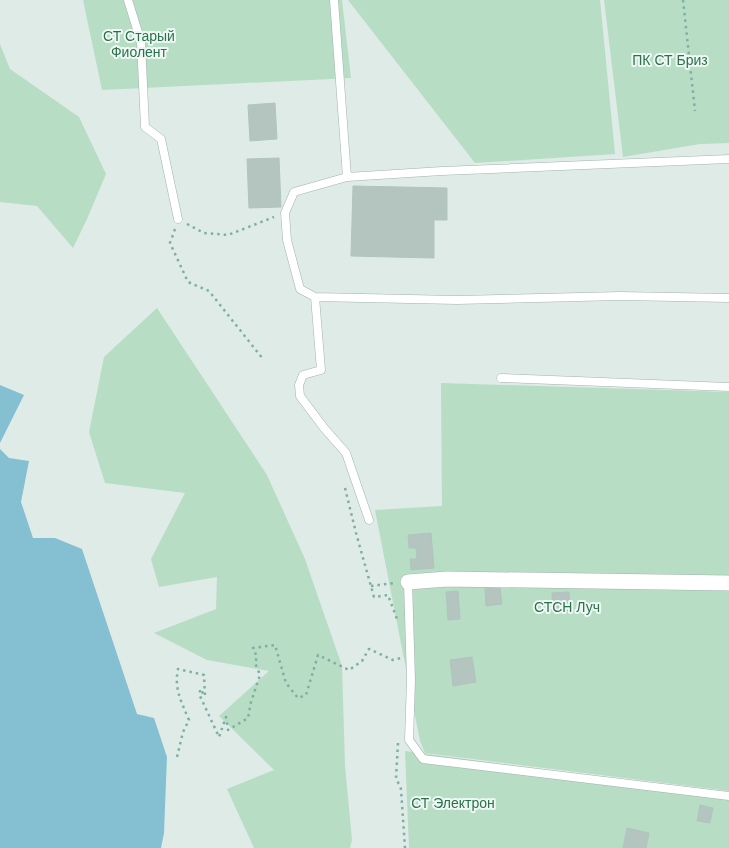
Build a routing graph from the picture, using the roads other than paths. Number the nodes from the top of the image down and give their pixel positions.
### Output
1 (128, 0) edge
2 (334, 0) edge
3 (729, 159) edge
4 (347, 178) junction
5 (178, 219) road end
6 (315, 297) junction
7 (729, 298) edge
8 (501, 378) dead end
9 (729, 387) edge
10 (369, 520) dead end
11 (400, 583) joint
12 (729, 583) edge
13 (729, 796) edge

1 - 5 lane
2 - 4 lane
3 - 4 lane
4 - 6 lane
6 - 7 lane
6 - 10 lane
8 - 9 lane
11 - 12 street
11 - 13 lane

